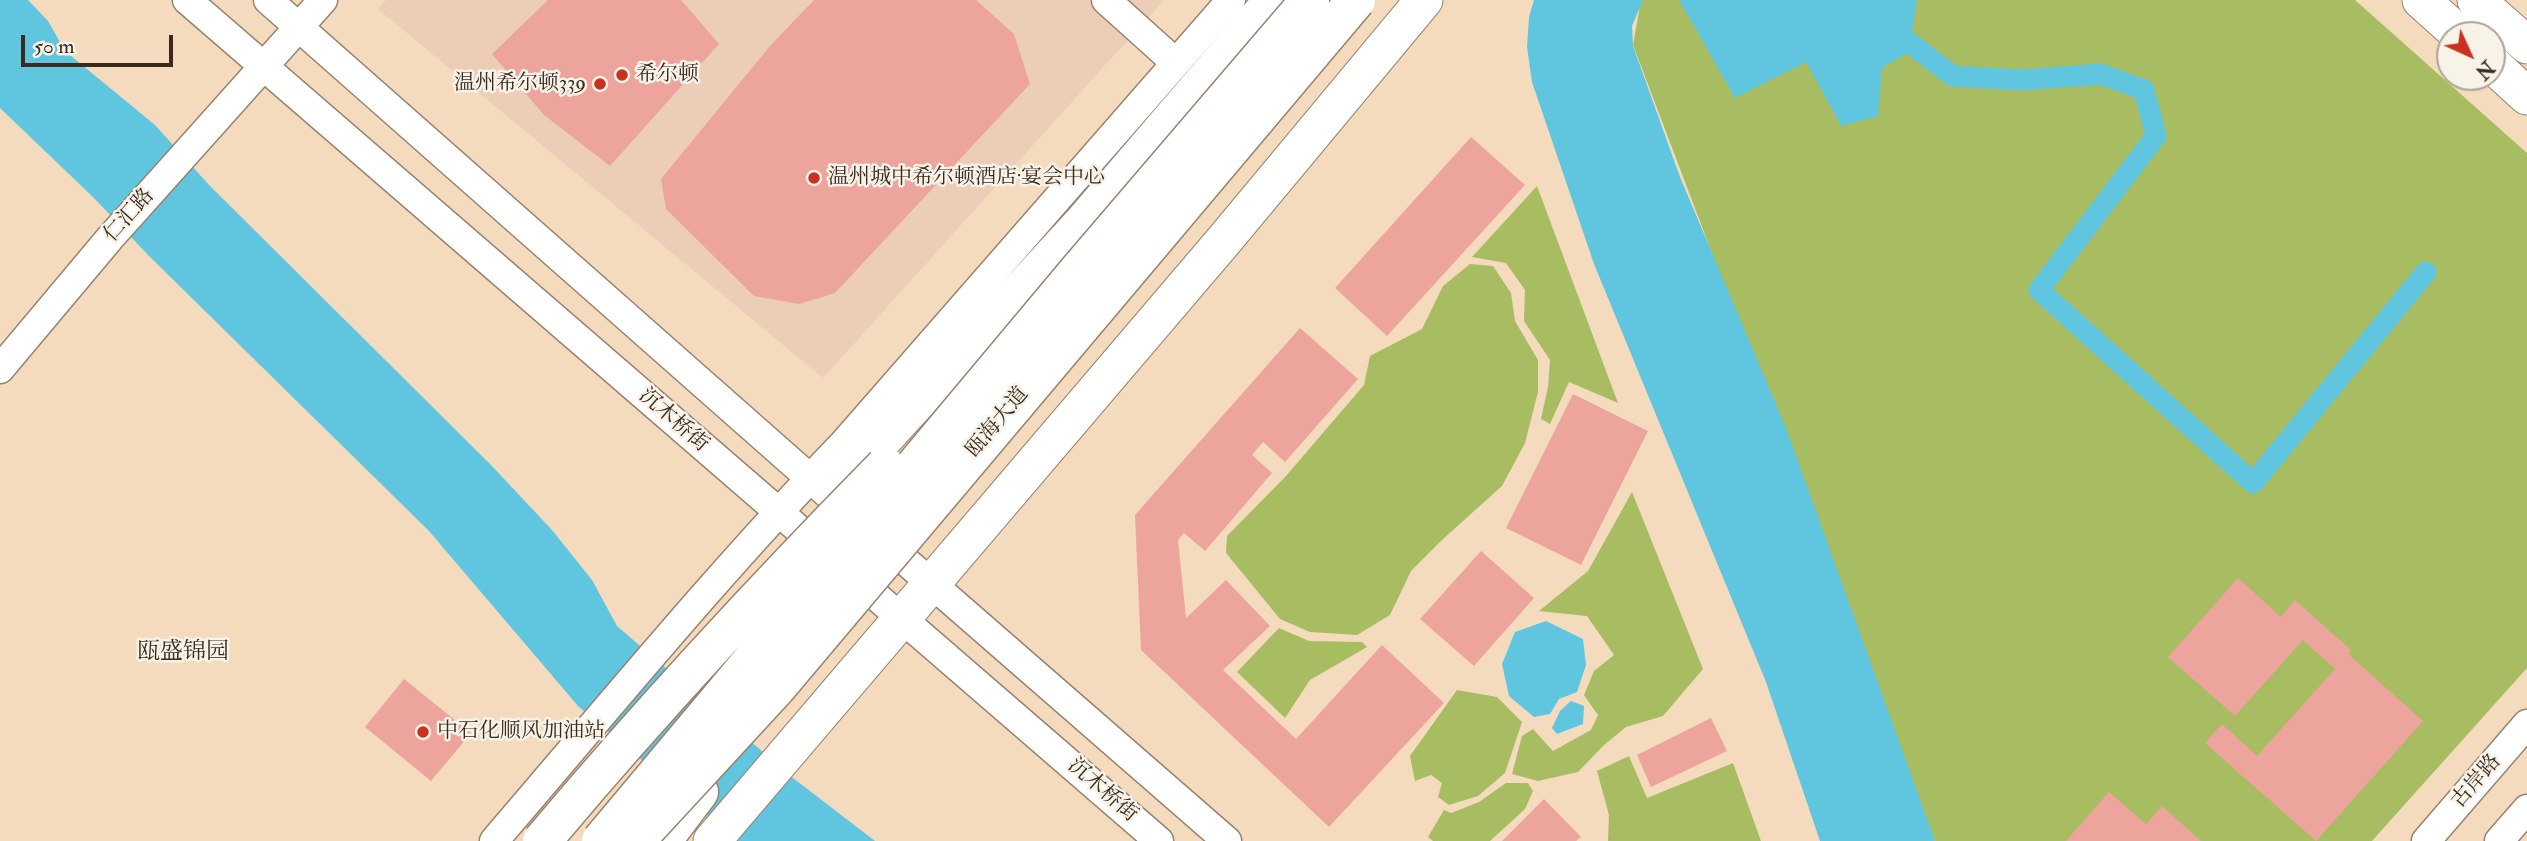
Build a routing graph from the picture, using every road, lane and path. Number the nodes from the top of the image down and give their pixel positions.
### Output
1 (187, 0) edge
2 (268, 0) edge
3 (323, 0) edge
4 (1106, 0) edge
5 (1231, 0) edge
6 (1273, 0) edge
7 (1310, 0) edge
8 (1356, 0) edge
9 (1424, 0) edge
10 (2421, 0) edge
11 (2476, 0) edge
12 (2444, 21) edge
13 (299, 27) junction
14 (2527, 45) edge
15 (1176, 62) junction
16 (264, 66) junction
17 (2506, 77) edge
18 (2527, 96) edge
19 (1113, 135) junction
20 (1084, 221) junction
21 (1079, 270) junction
22 (0, 369) edge
23 (820, 487) junction
24 (790, 522) junction
25 (931, 584) junction
26 (902, 619) junction
27 (777, 687) junction
28 (2527, 724) edge
29 (608, 726) junction
30 (2527, 809) edge
31 (719, 831) edge
32 (494, 841) edge
33 (520, 841) edge
34 (542, 841) edge
35 (601, 841) edge
36 (635, 841) edge
37 (662, 841) edge
38 (1159, 841) edge
39 (1227, 841) edge
40 (2427, 841) edge
41 (2499, 841) edge

1 - 16 street, 沉木桥街
2 - 13 street, 沉木桥街
3 - 13 street, 仁汇路
4 - 15 street
5 - 15 street
6 - 20 main road
7 - 21 highway, 瓯海大道, bridge
8 - 27 highway, 瓯海大道, bridge
9 - 25 main road
10 - 12 main road
11 - 14 main road
13 - 16 street, 仁汇路
13 - 23 street, 沉木桥街
15 - 19 street
16 - 22 street, 仁汇路
16 - 24 street, 沉木桥街
17 - 18 main road
19 - 20 street
19 - 23 street
20 - 23 main road
21 - 34 highway, bridge
21 - 35 highway, 瓯海大道, bridge
23 - 24 main road
23 - 25 street, 沉木桥街
24 - 26 street, 沉木桥街
24 - 29 main road
25 - 26 main road
25 - 39 street, 沉木桥街
26 - 31 main road
26 - 38 street, 沉木桥街
27 - 36 highway, 瓯海大道, bridge
27 - 37 highway, bridge
28 - 40 street, 古岸路
29 - 32 street
29 - 33 main road
30 - 41 street

